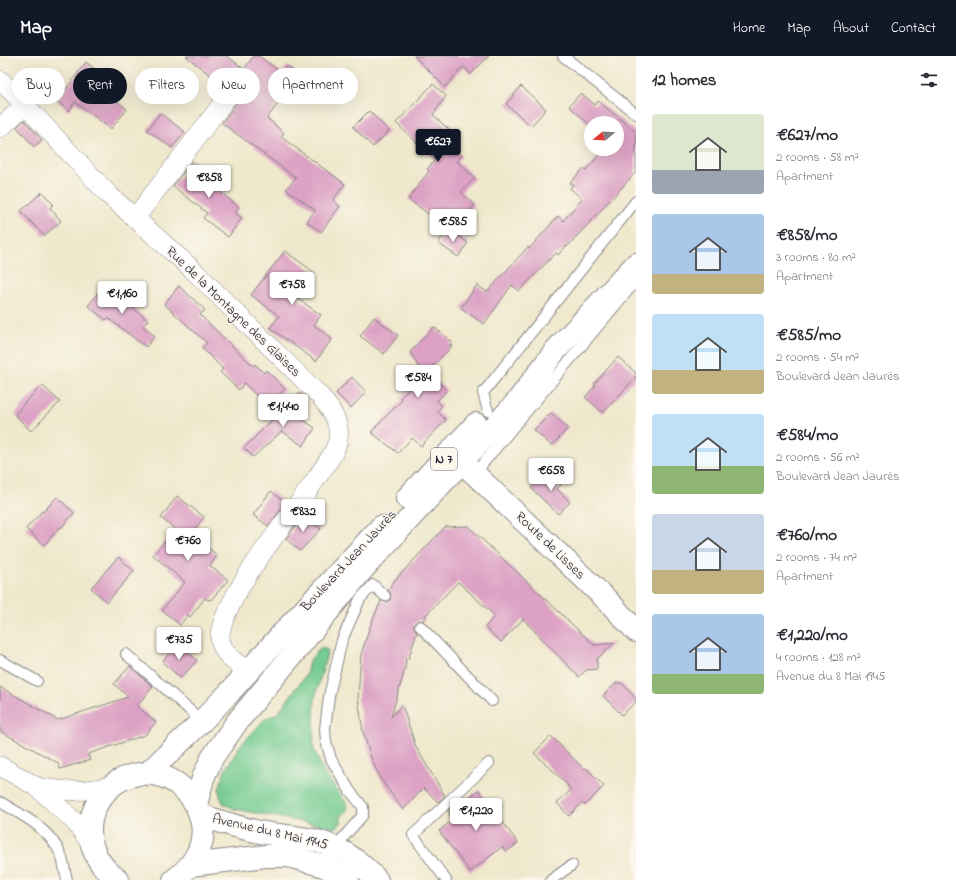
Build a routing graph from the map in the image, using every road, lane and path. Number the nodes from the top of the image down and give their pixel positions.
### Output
1 (563, 56) edge
2 (0, 80) edge
3 (222, 104) edge
4 (26, 105) junction
5 (636, 114) edge
6 (0, 128) edge
7 (636, 201) edge
8 (134, 218) junction
9 (636, 264) edge
10 (636, 281) edge
11 (555, 351) junction
12 (488, 411) junction
13 (468, 468) junction
14 (385, 596) dead end
15 (420, 626) dead end
16 (636, 631) edge
17 (126, 654) dead end
18 (0, 660) edge
19 (249, 672) junction
20 (37, 680) dead end
21 (492, 701) dead end
22 (202, 721) junction
23 (489, 763) dead end
24 (0, 766) edge
25 (147, 774) junction
26 (112, 786) junction
27 (37, 787) junction
28 (0, 802) edge
29 (198, 810) junction
30 (90, 842) junction
31 (335, 847) junction
32 (191, 865) junction
33 (572, 865) dead end
34 (99, 872) edge
35 (67, 880) edge
36 (118, 880) edge
37 (174, 880) edge
38 (348, 880) edge
39 (377, 880) edge
40 (446, 880) edge
41 (551, 880) edge

1 - 5 lane
2 - 4 street, Rue de la Montagne des Glaises
3 - 8 street
4 - 6 street
4 - 8 street, Rue de la Montagne des Glaises
7 - 12 lane
8 - 19 street, Rue de la Montagne des Glaises
9 - 11 main road, Boulevard Jean Jaurès / N 7
10 - 13 lane
11 - 12 main road, Boulevard Jean Jaurès / N 7
11 - 13 main road, Boulevard Jean Jaurès / N 7
12 - 19 main road, Boulevard Jean Jaurès / N 7
13 - 16 main road, Route de Lisses
13 - 29 main road, Boulevard Jean Jaurès / N 7
14 - 31 lane
15 - 21 lane
17 - 22 lane
18 - 20 lane
19 - 22 main road, Boulevard Jean Jaurès / N 7
22 - 25 main road, Boulevard Jean Jaurès / N 7
23 - 40 lane
24 - 27 street
25 - 26 main road
25 - 29 main road
26 - 27 street
26 - 30 main road
27 - 30 street
28 - 35 lane
29 - 31 main road, Avenue du 8 Mai 1945
29 - 32 main road, Boulevard Jean Jaurès
30 - 34 main road
31 - 39 main road, Avenue du 8 Mai 1945
32 - 37 main road
32 - 38 main road, Avenue du 8 Mai 1945
33 - 41 lane
34 - 36 main road

